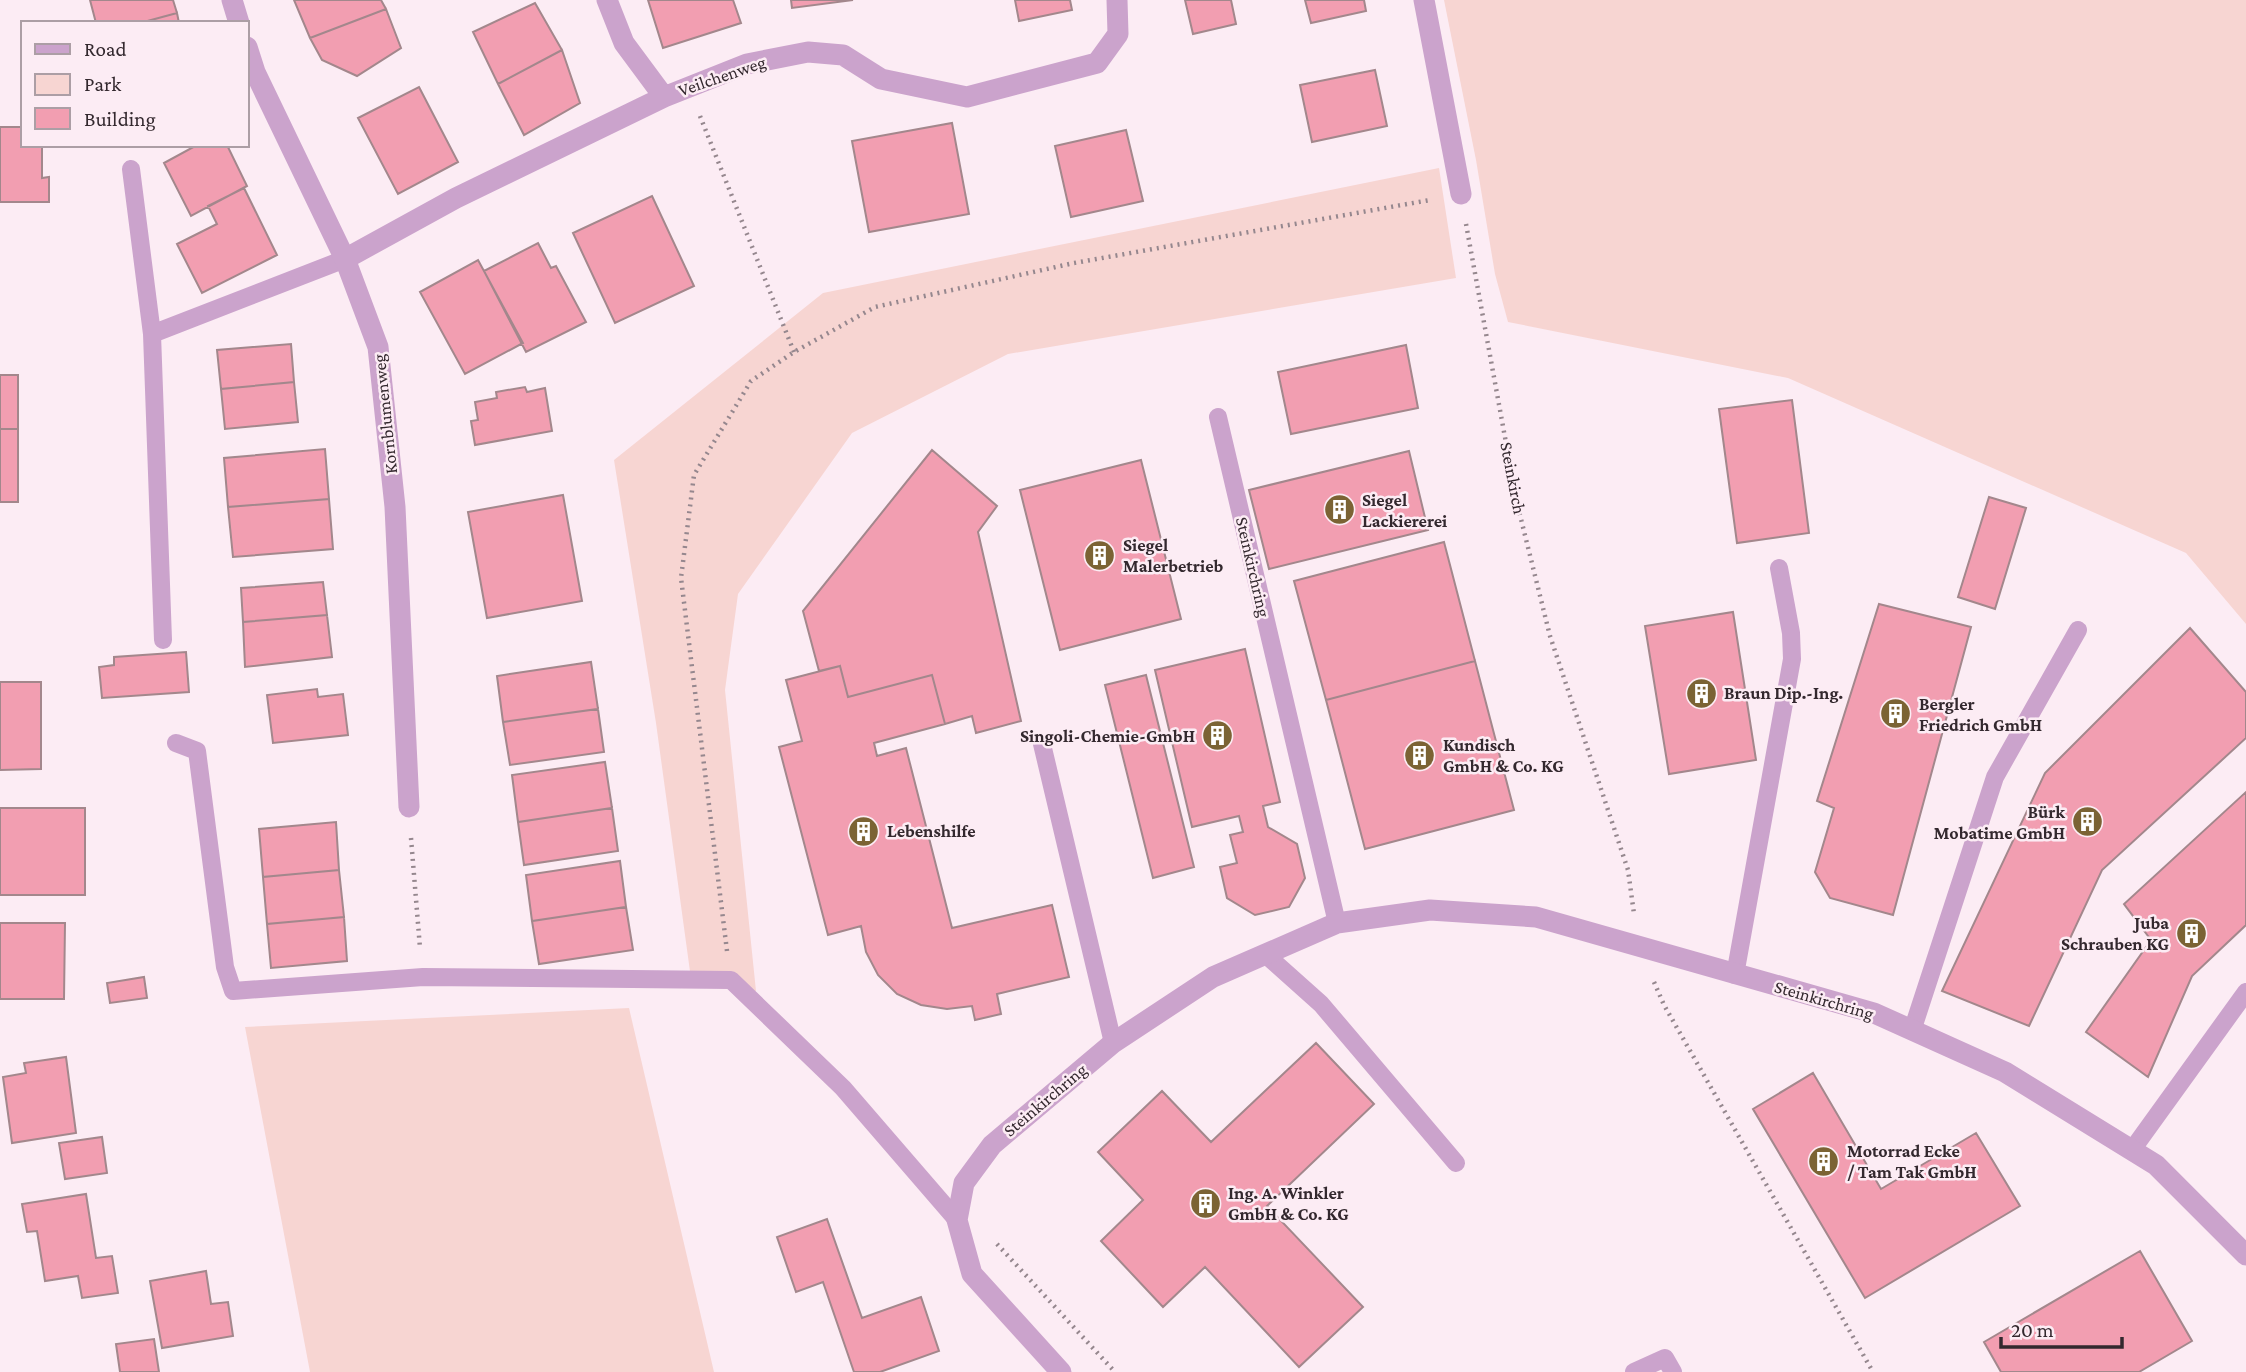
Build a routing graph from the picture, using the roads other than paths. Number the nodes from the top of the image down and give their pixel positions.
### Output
1 (232, 0) edge
2 (607, 0) edge
3 (1118, 0) edge
4 (1424, 0) edge
5 (238, 21) edge
6 (248, 50) edge
7 (664, 96) junction
8 (131, 169) dead end
9 (1461, 194) road end
10 (345, 259) junction
11 (152, 334) junction
12 (1218, 417) dead end
13 (1779, 568) dead end
14 (2077, 630) dead end
15 (163, 640) dead end
16 (176, 743) dead end
17 (1042, 744) dead end
18 (409, 807) road end
19 (1337, 923) junction
20 (1265, 954) junction
21 (1735, 975) junction
22 (2246, 992) edge
23 (1912, 1031) junction
24 (1113, 1043) junction
25 (2132, 1150) junction
26 (1456, 1163) dead end
27 (959, 1228) junction
28 (2246, 1255) edge
29 (1061, 1372) edge
30 (1634, 1372) edge
31 (1673, 1372) edge

1 - 5 street
2 - 7 street
3 - 7 street, Veilchenweg
4 - 9 street
6 - 10 street, Kornblumenweg
7 - 10 street, Veilchenweg
8 - 11 lane
10 - 11 lane
10 - 18 street, Kornblumenweg
11 - 15 lane
12 - 19 lane, Steinkirchring
13 - 21 lane
14 - 23 lane
16 - 27 lane
17 - 24 lane
19 - 20 street, Steinkirchring
19 - 21 street, Steinkirchring
20 - 24 street, Steinkirchring
20 - 26 lane
21 - 23 street, Steinkirchring
22 - 25 lane
23 - 25 street, Steinkirchring
24 - 27 street, Steinkirchring
25 - 28 street, Steinkirchring
27 - 29 street, Steinkirchring
30 - 31 lane

